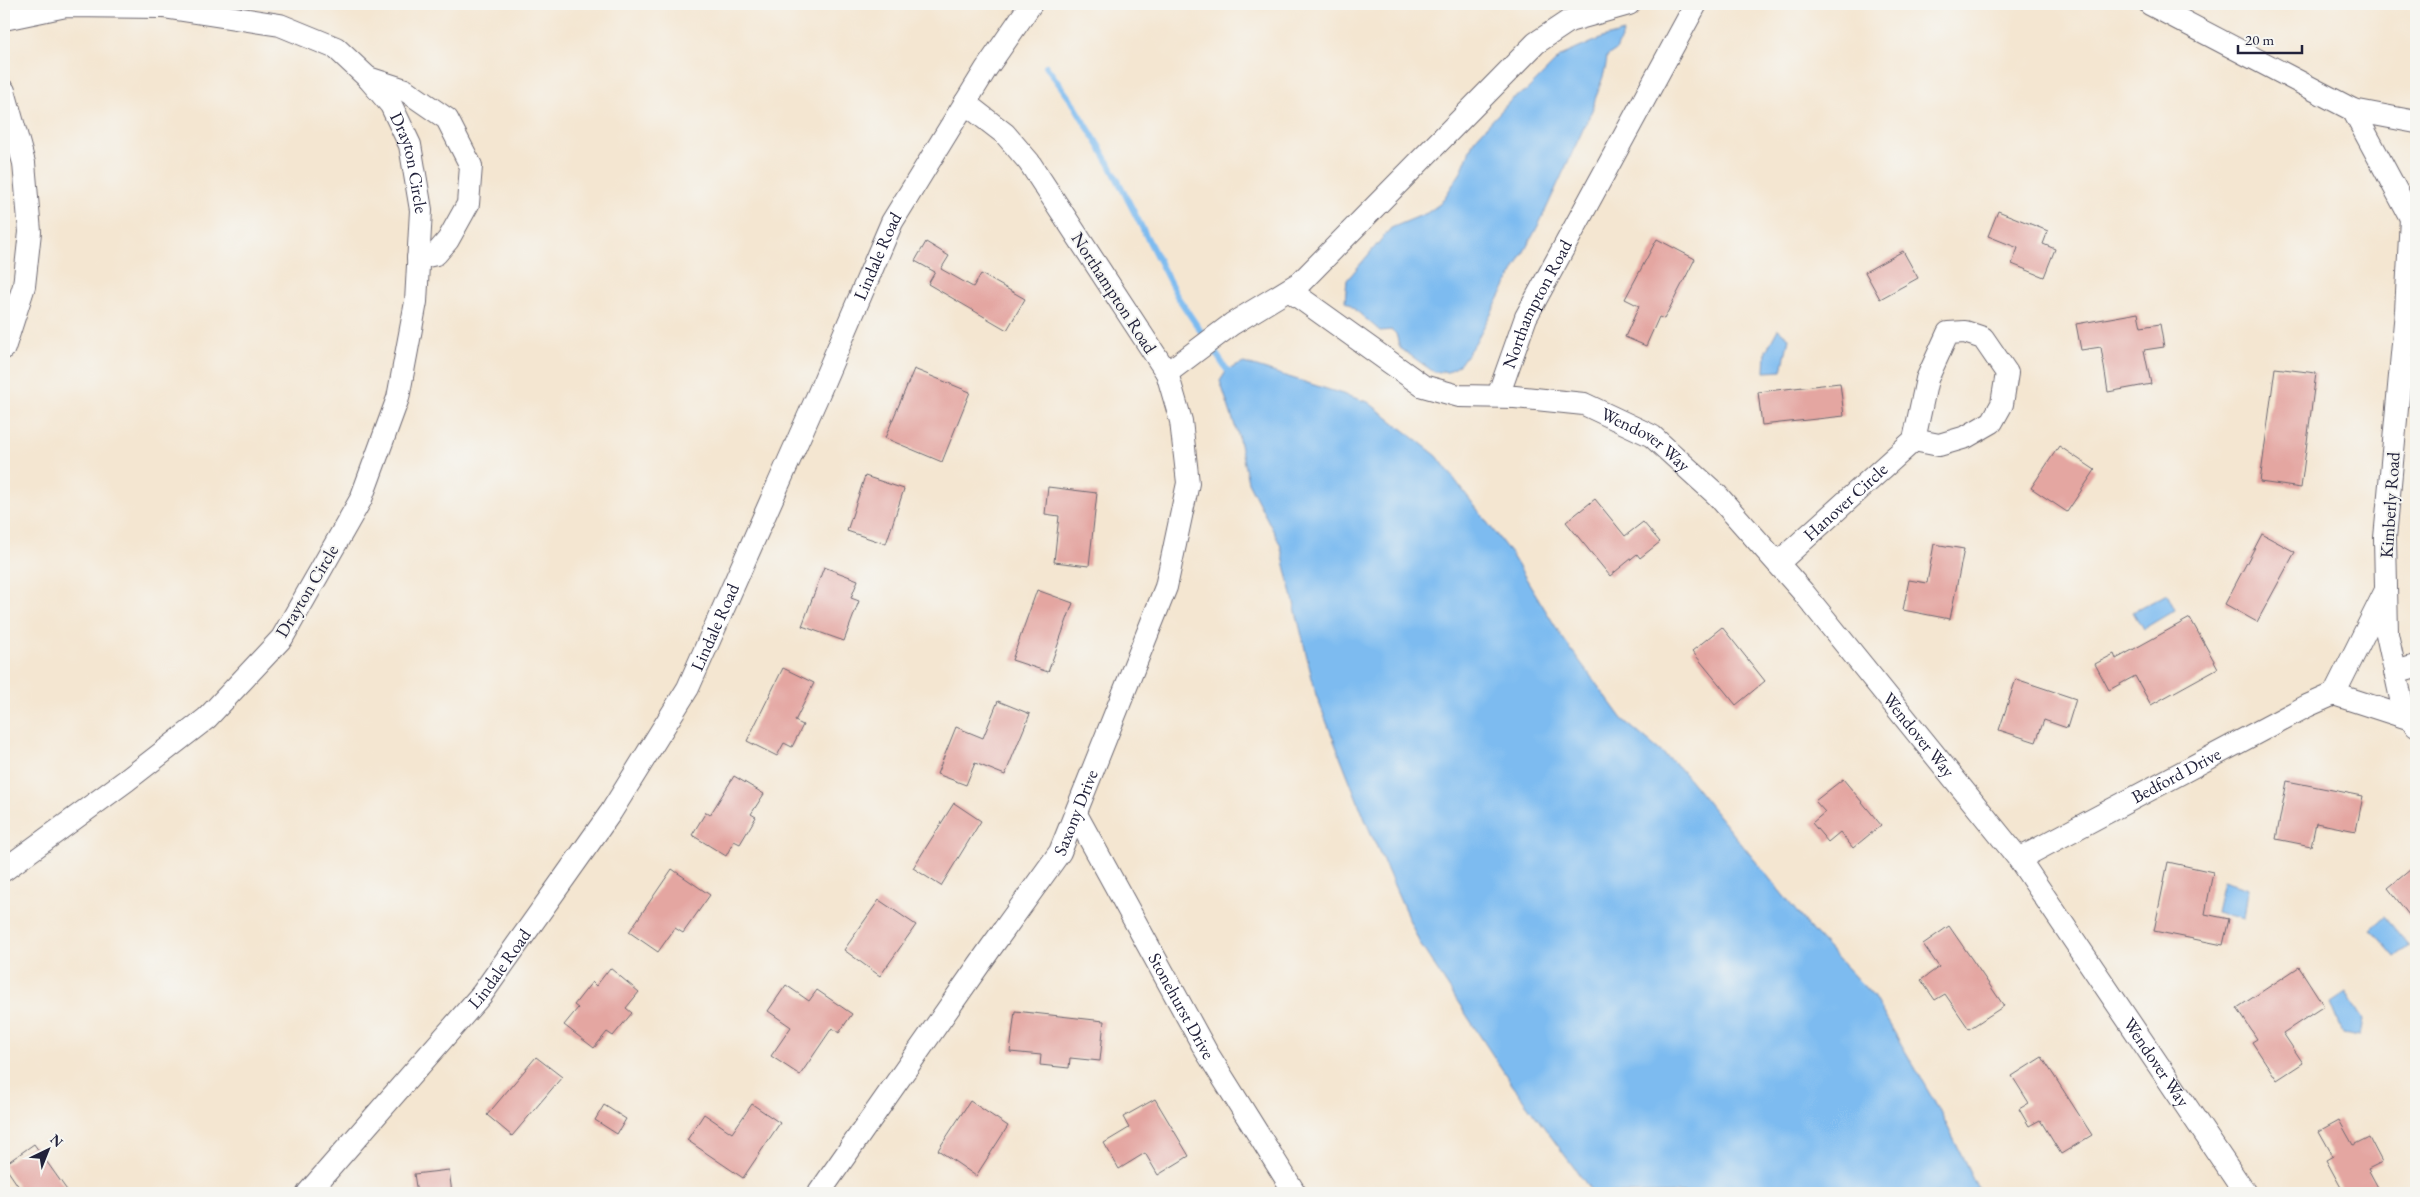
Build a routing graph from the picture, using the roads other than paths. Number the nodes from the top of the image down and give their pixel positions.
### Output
1 (1031, 4) edge
2 (1629, 4) edge
3 (1696, 4) edge
4 (2150, 4) edge
5 (4, 19) edge
6 (368, 78) junction
7 (4, 90) edge
8 (965, 103) junction
9 (2353, 110) junction
10 (2416, 122) edge
11 (2414, 215) edge
12 (418, 258) junction
13 (1289, 290) junction
14 (4, 348) edge
15 (1167, 373) junction
16 (1498, 396) junction
17 (1914, 440) junction
18 (1778, 563) junction
19 (2386, 589) junction
20 (2416, 666) edge
21 (2395, 672) junction
22 (2334, 694) junction
23 (2414, 722) edge
24 (1076, 814) junction
25 (2019, 859) junction
26 (4, 870) edge
27 (308, 1193) edge
28 (819, 1193) edge
29 (1295, 1193) edge
30 (2245, 1193) edge

1 - 8 street, Lindale Road
2 - 13 street, Northampton Road
3 - 16 street, Northampton Road
4 - 9 street
5 - 6 street, Drayton Circle
6 - 12 street, Drayton Circle
6 - 12 street, Drayton Circle
7 - 14 street
8 - 15 street, Northampton Road
8 - 27 street, Lindale Road
9 - 10 street
9 - 11 street, Kimberly Road
11 - 19 street, Kimberly Road
12 - 26 street, Drayton Circle
13 - 15 street, Northampton Road
13 - 16 street
15 - 24 street, Saxony Drive
16 - 18 street, Wendover Way
17 - 17 street
17 - 18 street, Hanover Circle
18 - 25 street, Wendover Way
19 - 21 street, Kimberly Road
19 - 22 street
20 - 21 street
21 - 23 street, Kimberly Road
22 - 23 street
22 - 25 street, Bedford Drive
24 - 28 street, Saxony Drive
24 - 29 street, Stonehurst Drive
25 - 30 street, Wendover Way

